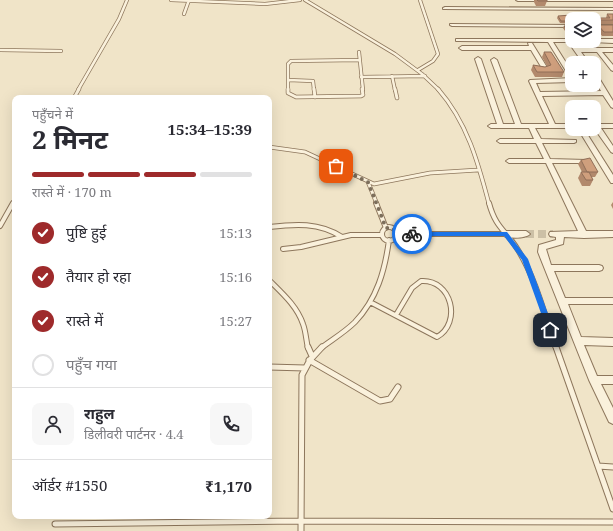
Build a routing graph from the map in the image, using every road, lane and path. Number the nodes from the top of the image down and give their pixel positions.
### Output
1 (127, 0) edge
2 (171, 0) edge
3 (190, 0) edge
4 (300, 0) edge
5 (305, 0) edge
6 (420, 0) edge
7 (518, 0) edge
8 (598, 0) edge
9 (612, 0) edge
10 (613, 4) edge
11 (446, 8) dead end
12 (613, 9) edge
13 (184, 14) dead end
14 (452, 25) dead end
15 (565, 26) edge
16 (601, 26) edge
17 (613, 26) edge
18 (458, 40) dead end
19 (528, 40) junction
20 (550, 40) junction
21 (565, 41) edge
22 (601, 41) edge
23 (613, 41) edge
24 (462, 48) dead end
25 (533, 48) junction
26 (0, 50) edge
27 (577, 50) joint
28 (598, 50) junction
29 (613, 50) edge
30 (61, 51) dead end
31 (359, 52) dead end
32 (581, 56) edge
33 (478, 59) dead end
34 (359, 60) junction
35 (494, 60) dead end
36 (565, 65) edge
37 (545, 69) edge
38 (613, 69) edge
39 (418, 70) junction
40 (392, 76) junction
41 (426, 76) junction
42 (361, 77) junction
43 (288, 80) junction
44 (565, 80) edge
45 (601, 87) edge
46 (605, 93) junction
47 (537, 94) junction
48 (76, 95) edge
49 (315, 97) junction
50 (397, 98) dead end
51 (613, 106) edge
52 (491, 126) dead end
53 (501, 126) junction
54 (519, 126) junction
55 (531, 126) junction
56 (553, 126) junction
57 (565, 126) edge
58 (601, 126) edge
59 (613, 126) edge
60 (601, 134) edge
61 (585, 136) edge
62 (500, 140) dead end
63 (538, 141) junction
64 (574, 141) dead end
65 (272, 147) edge
66 (613, 151) edge
67 (509, 161) dead end
68 (584, 161) edge
69 (549, 162) junction
70 (478, 170) junction
71 (613, 181) edge
72 (368, 182) junction
73 (12, 205) edge
74 (0, 226) edge
75 (272, 227) edge
76 (386, 228) junction
77 (398, 234) junction
78 (505, 234) junction
79 (526, 234) tunnel mouth
80 (613, 234) edge
81 (381, 235) junction
82 (584, 235) junction
83 (342, 237) junction
84 (389, 240) junction
85 (283, 249) dead end
86 (548, 268) junction
87 (598, 268) dead end
88 (272, 283) edge
89 (562, 301) junction
90 (613, 301) edge
91 (370, 302) junction
92 (396, 316) junction
93 (578, 341) junction
94 (613, 342) edge
95 (310, 358) junction
96 (272, 367) edge
97 (305, 368) junction
98 (594, 380) junction
99 (613, 380) edge
100 (398, 387) dead end
101 (610, 403) edge
102 (613, 418) edge
103 (598, 466) junction
104 (613, 466) edge
105 (613, 509) edge
106 (301, 521) junction
107 (613, 522) edge
108 (55, 524) dead end
109 (301, 531) edge

1 - 48 lane
2 - 3 lane
3 - 4 lane
3 - 13 lane
5 - 39 lane
6 - 39 lane
7 - 8 street
8 - 9 street
9 - 10 street
11 - 12 street
14 - 15 street
16 - 17 street
18 - 19 street
19 - 20 street
19 - 25 street
20 - 21 street
20 - 36 street
22 - 23 street
24 - 25 street
25 - 37 street
26 - 30 lane
27 - 28 street
27 - 32 street
28 - 29 street
28 - 38 street
31 - 34 lane
33 - 53 street
34 - 42 lane
34 - 43 lane
35 - 54 street
39 - 41 lane
40 - 41 lane
40 - 42 lane
40 - 50 lane
41 - 70 lane
42 - 49 lane
43 - 49 lane
43 - 49 lane
44 - 47 street
45 - 46 street
46 - 47 street
46 - 51 street
47 - 56 street
52 - 53 street
53 - 54 street
54 - 55 street
55 - 56 street
55 - 63 street
56 - 57 street
58 - 59 street
60 - 66 street
61 - 71 street
62 - 63 street
63 - 64 street
63 - 69 street
65 - 72 lane
67 - 69 street
68 - 69 street
69 - 82 street
70 - 72 lane
70 - 78 lane
72 - 76 lane
73 - 74 lane
75 - 83 lane
76 - 77 lane
76 - 81 lane
77 - 78 lane
77 - 84 lane
78 - 79 street
78 - 103 lane
80 - 82 street
81 - 83 lane
81 - 84 lane
82 - 86 street
83 - 85 lane
84 - 91 lane
86 - 87 street
86 - 89 street
88 - 95 lane
89 - 90 street
89 - 93 street
91 - 92 lane
91 - 95 lane
92 - 92 lane
93 - 94 street
93 - 98 street
95 - 97 lane
95 - 100 lane
96 - 97 lane
97 - 106 lane
98 - 99 street
98 - 101 street
101 - 102 street
103 - 104 lane
103 - 105 lane
106 - 107 lane
106 - 108 lane
106 - 109 lane

